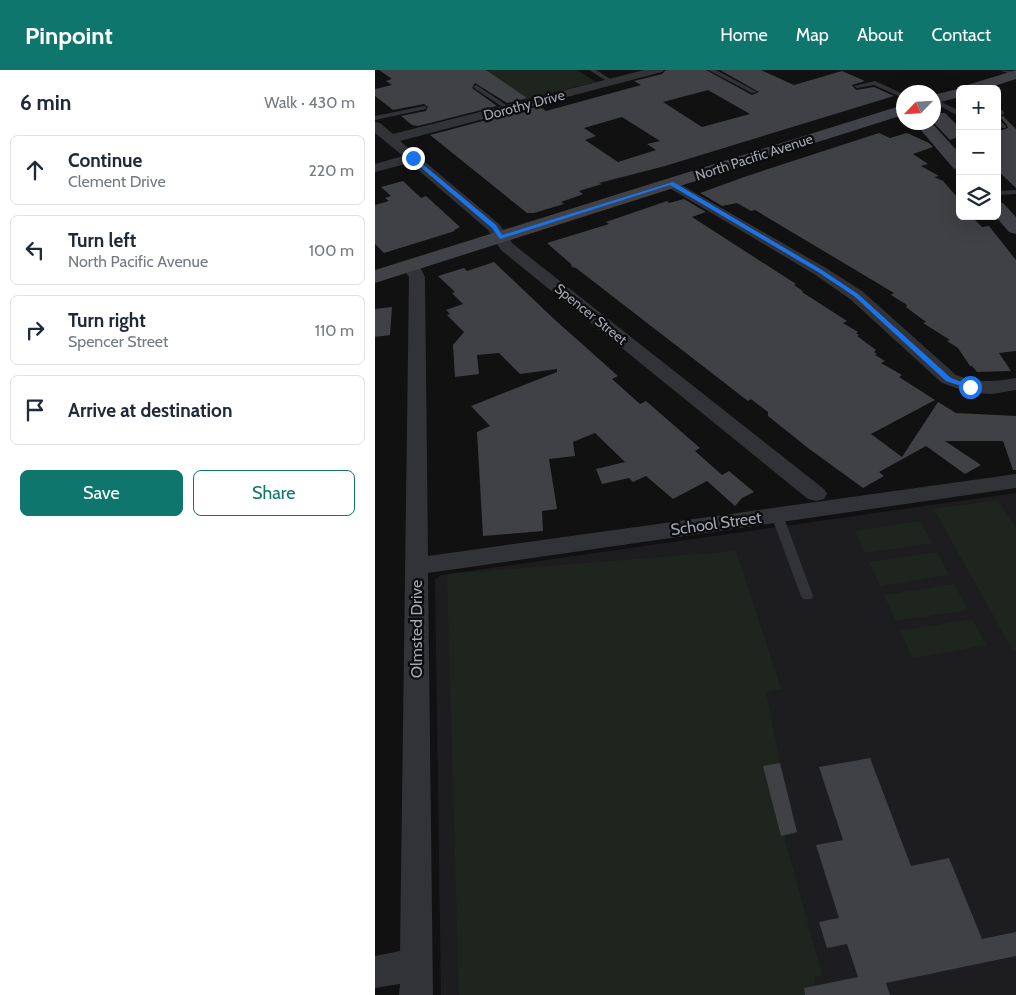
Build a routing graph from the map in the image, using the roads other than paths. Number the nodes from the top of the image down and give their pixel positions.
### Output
1 (592, 70) edge
2 (658, 70) edge
3 (711, 70) edge
4 (1004, 70) edge
5 (1016, 74) edge
6 (612, 82) junction
7 (982, 85) edge
8 (857, 86) dead end
9 (476, 87) dead end
10 (754, 92) dead end
11 (896, 93) edge
12 (956, 93) edge
13 (941, 98) edge
14 (941, 103) edge
15 (424, 108) dead end
16 (509, 109) junction
17 (896, 112) edge
18 (956, 112) edge
19 (375, 118) edge
20 (1001, 124) edge
21 (375, 126) edge
22 (1004, 127) dead end
23 (929, 130) edge
24 (391, 139) junction
25 (413, 158) junction
26 (956, 160) edge
27 (375, 168) edge
28 (671, 183) junction
29 (1016, 192) edge
30 (1001, 193) edge
31 (1001, 211) edge
32 (1015, 227) edge
33 (500, 237) junction
34 (409, 266) junction
35 (375, 277) edge
36 (1016, 384) edge
37 (1016, 481) edge
38 (816, 494) dead end
39 (777, 515) junction
40 (417, 566) junction
41 (807, 596) dead end
42 (375, 972) edge
43 (417, 979) edge

1 - 6 lane
2 - 6 street, Dorothy Drive
3 - 10 lane
4 - 5 lane
5 - 7 street
6 - 16 street, Dorothy Drive
8 - 11 lane
9 - 16 lane
12 - 13 street
14 - 18 lane
15 - 19 lane
16 - 24 street, Dorothy Drive
17 - 28 street, North Pacific Avenue
20 - 22 lane
21 - 24 street, Spencer Street
23 - 26 street
24 - 25 street, Spencer Street
25 - 27 street
25 - 33 street, Spencer Street
28 - 33 street, North Pacific Avenue
28 - 36 street
29 - 30 lane
31 - 32 street
33 - 34 street, North Pacific Avenue
33 - 38 street, Spencer Street
34 - 35 street, North Pacific Avenue
34 - 40 street, Olmsted Drive
37 - 39 street, School Street
39 - 40 street, School Street
39 - 41 lane
40 - 43 street, Olmsted Drive
42 - 43 street

